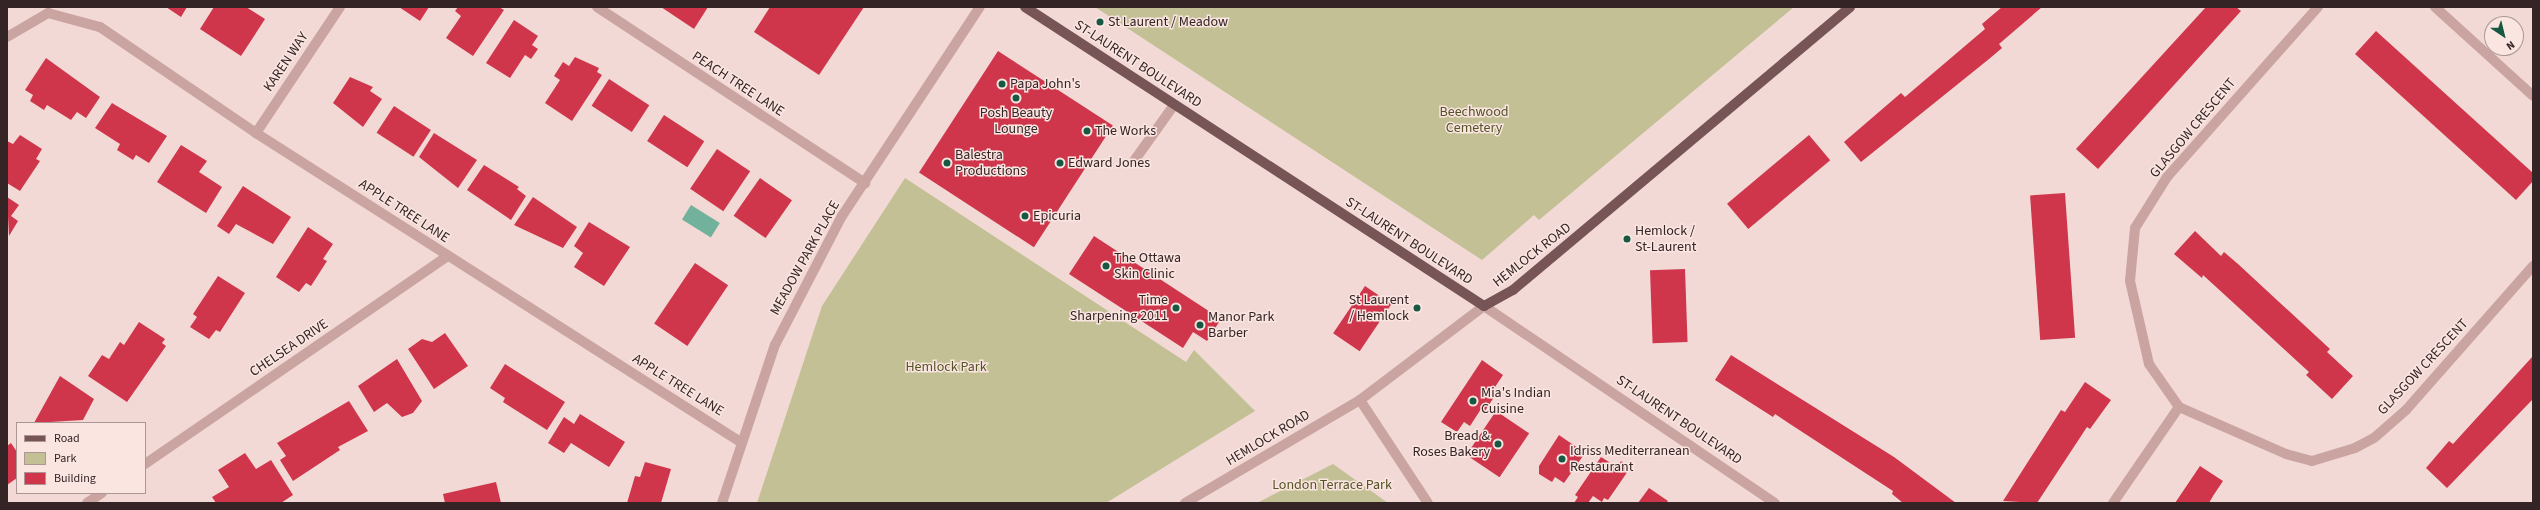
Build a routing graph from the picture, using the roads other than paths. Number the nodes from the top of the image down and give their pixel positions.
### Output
1 (340, 7) edge
2 (597, 7) edge
3 (980, 7) edge
4 (1025, 7) edge
5 (1850, 7) edge
6 (2318, 7) edge
7 (2435, 7) edge
8 (7, 37) edge
9 (2533, 96) edge
10 (1174, 105) junction
11 (256, 134) junction
12 (1134, 161) dead end
13 (866, 183) junction
14 (448, 256) junction
15 (2533, 266) edge
16 (1484, 306) junction
17 (1360, 400) junction
18 (2179, 407) junction
19 (742, 442) junction
20 (146, 463) edge
21 (100, 494) edge
22 (87, 503) edge
23 (722, 503) edge
24 (1185, 503) edge
25 (1428, 503) edge
26 (1775, 503) edge
27 (2114, 503) edge

1 - 11 street, KAREN WAY
2 - 13 street, PEACH TREE LANE
3 - 13 street, MEADOW PARK PLACE
4 - 10 main road, ST-LAURENT BOULEVARD
5 - 16 main road, HEMLOCK ROAD
6 - 18 street, GLASGOW CRESCENT
7 - 9 street
8 - 11 street, APPLE TREE LANE
10 - 12 street
10 - 16 main road, ST-LAURENT BOULEVARD
11 - 14 street, APPLE TREE LANE
13 - 19 street, MEADOW PARK PLACE
14 - 19 street, APPLE TREE LANE
14 - 20 street, CHELSEA DRIVE
15 - 18 street, GLASGOW CRESCENT
16 - 17 street, HEMLOCK ROAD
16 - 26 street, ST-LAURENT BOULEVARD
17 - 24 street, HEMLOCK ROAD
17 - 25 street
18 - 27 street
19 - 23 street, MEADOW PARK PLACE
21 - 22 street

